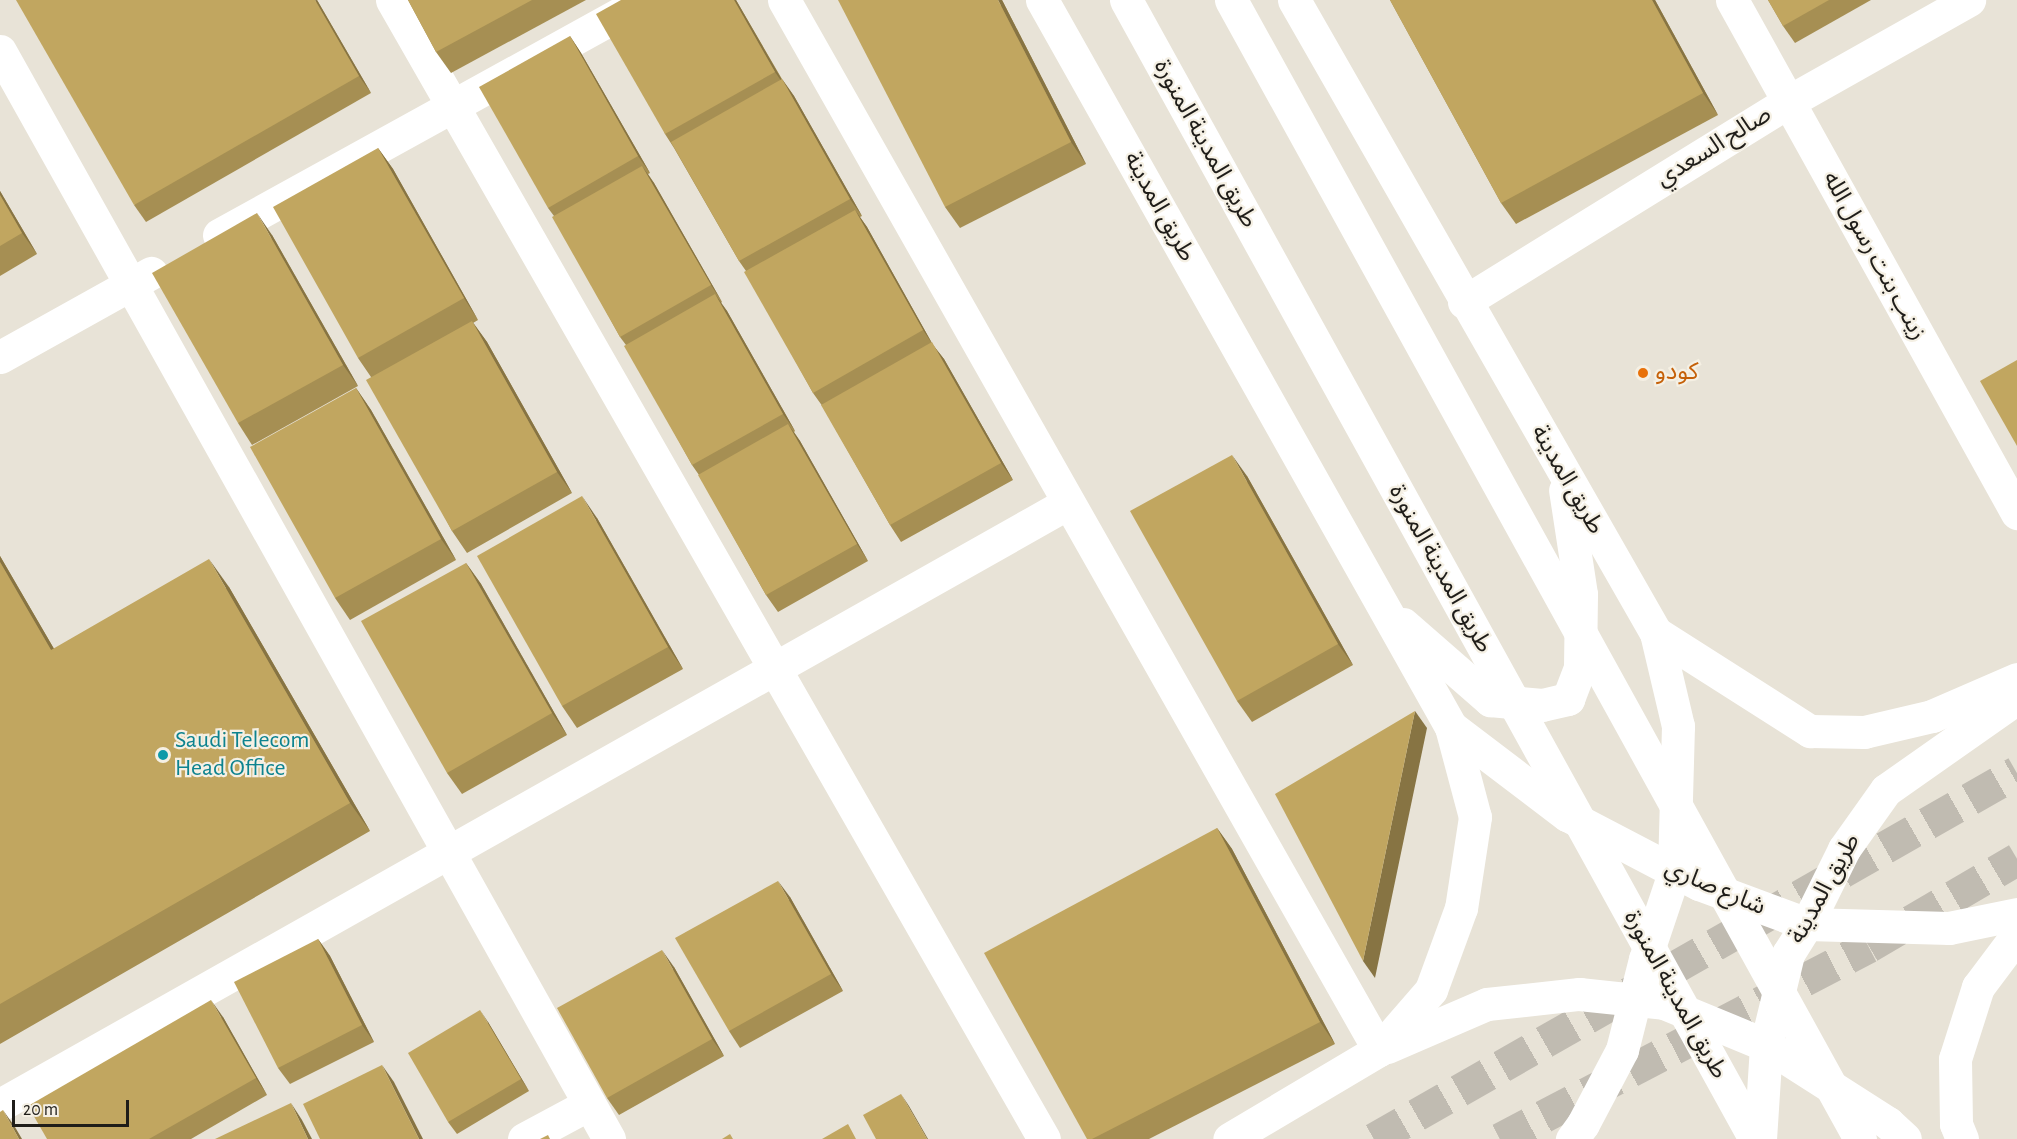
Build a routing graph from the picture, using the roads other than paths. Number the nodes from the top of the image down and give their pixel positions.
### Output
1 (392, 0) edge
2 (644, 0) edge
3 (784, 0) edge
4 (1042, 0) edge
5 (1125, 0) edge
6 (1231, 0) edge
7 (1294, 0) edge
8 (1732, 0) edge
9 (1969, 0) edge
10 (4, 67) edge
11 (1788, 102) junction
12 (453, 106) junction
13 (132, 284) junction
14 (1464, 302) junction
15 (0, 357) edge
16 (1563, 472) junction
17 (1068, 503) junction
18 (2017, 513) edge
19 (1384, 606) junction
20 (1656, 633) junction
21 (775, 668) junction
22 (2017, 679) edge
23 (2017, 698) edge
24 (1451, 727) junction
25 (449, 852) junction
26 (1674, 873) junction
27 (2017, 914) edge
28 (1807, 924) junction
29 (2017, 935) edge
30 (1634, 999) junction
31 (1766, 1045) junction
32 (1379, 1050) junction
33 (589, 1104) junction
34 (0, 1105) edge
35 (524, 1139) edge
36 (609, 1139) edge
37 (1044, 1139) edge
38 (1229, 1139) edge
39 (1572, 1139) edge
40 (1757, 1139) edge
41 (1860, 1139) edge
42 (1905, 1139) edge
43 (1962, 1139) edge

1 - 12 main road
2 - 12 main road
3 - 17 main road
4 - 19 main road, طريق المدينة
5 - 40 main road, طريق المدينة المنورة
6 - 41 main road
7 - 14 main road, طريق المدينة
8 - 11 main road, زينب بنت رسول الله
9 - 11 main road, صالح السعدي
10 - 13 main road
11 - 14 main road, صالح السعدي
11 - 18 main road, زينب بنت رسول الله
12 - 13 main road
12 - 21 main road
13 - 15 main road
13 - 25 main road
14 - 16 main road, طريق المدينة
16 - 19 main road
16 - 20 main road, طريق المدينة
17 - 21 main road
17 - 32 main road
19 - 24 main road, طريق المدينة
20 - 22 main road
20 - 26 main road, طريق المدينة
21 - 25 main road
21 - 37 main road
23 - 28 main road, طريق المدينة
24 - 26 main road, شارع صاري
24 - 32 main road
25 - 33 main road
25 - 34 main road
26 - 28 main road, شارع صاري
26 - 30 main road, طريق المدينة
27 - 28 main road, شارع صاري
28 - 31 main road, طريق المدينة
29 - 43 main road
30 - 31 main road
30 - 32 main road
30 - 39 main road, طريق المدينة
31 - 40 main road, طريق المدينة
31 - 42 main road
32 - 38 main road
33 - 35 main road
33 - 36 main road

